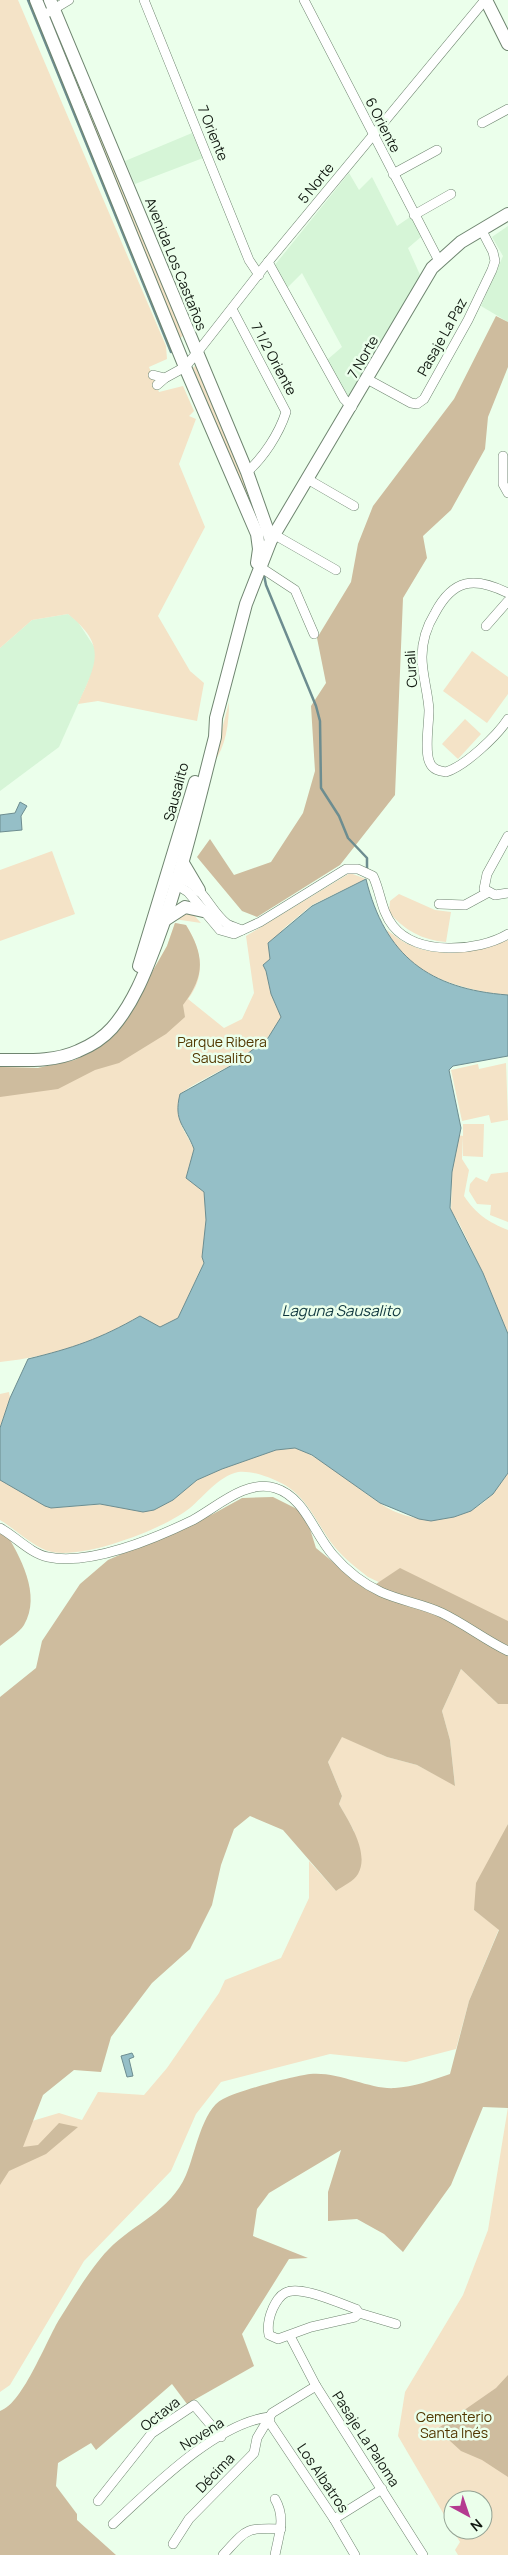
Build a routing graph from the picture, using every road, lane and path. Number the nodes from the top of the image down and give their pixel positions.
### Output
1 (36, 0) edge
2 (69, 0) edge
3 (144, 0) edge
4 (304, 0) edge
5 (486, 0) edge
6 (48, 8) edge
7 (508, 44) edge
8 (508, 109) edge
9 (482, 123) dead end
10 (372, 135) junction
11 (437, 150) dead end
12 (393, 174) junction
13 (451, 194) dead end
14 (508, 214) edge
15 (414, 215) junction
16 (481, 229) junction
17 (438, 261) junction
18 (268, 262) junction
19 (259, 275) junction
20 (232, 309) junction
21 (196, 354) junction
22 (185, 366) junction
23 (152, 375) dead end
24 (165, 378) junction
25 (367, 379) junction
26 (157, 385) dead end
27 (352, 407) junction
28 (503, 456) dead end
29 (247, 472) junction
30 (309, 480) junction
31 (508, 493) edge
32 (354, 506) dead end
33 (257, 534) junction
34 (273, 538) junction
35 (336, 570) dead end
36 (257, 572) junction
37 (508, 593) edge
38 (508, 601) edge
39 (486, 626) dead end
40 (314, 634) dead end
41 (216, 718) junction
42 (508, 719) edge
43 (508, 836) edge
44 (183, 863) junction
45 (175, 880) junction
46 (199, 890) junction
47 (487, 892) junction
48 (508, 893) edge
49 (439, 904) dead end
50 (203, 911) junction
51 (165, 920) junction
52 (242, 930) junction
53 (508, 934) edge
54 (133, 994) junction
55 (0, 1060) edge
56 (0, 1528) edge
57 (508, 1651) edge
58 (359, 2313) junction
59 (396, 2324) dead end
60 (290, 2336) junction
61 (316, 2386) junction
62 (269, 2417) junction
63 (221, 2437) junction
64 (382, 2489) junction
65 (275, 2499) dead end
66 (98, 2501) dead end
67 (334, 2520) junction
68 (113, 2524) dead end
69 (280, 2529) junction
70 (173, 2544) dead end
71 (223, 2555) edge
72 (275, 2555) edge
73 (355, 2555) edge
74 (423, 2555) edge

1 - 6 main road, Avenida Los Castaños
2 - 6 street
3 - 19 street, 7 Oriente
4 - 10 street, 6 Oriente
5 - 7 main road
5 - 10 street, 5 Norte
6 - 21 main road, Avenida Los Castaños
6 - 22 main road, Avenida Los Castaños
8 - 9 street
10 - 12 street, 6 Oriente
10 - 18 street, 5 Norte
11 - 12 street
12 - 15 street, 6 Oriente
13 - 15 street
14 - 16 main road, 7 Norte
15 - 17 street, 6 Oriente
16 - 17 main road, 7 Norte
16 - 25 street, Pasaje La Paz
17 - 25 main road, 7 Norte
18 - 19 street, 5 Norte
18 - 27 street
19 - 20 street, 5 Norte
20 - 21 street, 5 Norte
20 - 29 street, 7 1/2 Oriente
21 - 22 street, 5 Norte
21 - 29 main road, Avenida Los Castaños
22 - 24 street, 5 Norte
22 - 33 main road, Avenida Los Castaños
23 - 24 street
24 - 26 street, 5 Norte
25 - 27 main road, 7 Norte
27 - 30 main road, 7 Norte
28 - 31 street
29 - 34 main road, Avenida Los Castaños
30 - 32 street
30 - 34 main road, 7 Norte
33 - 34 main road
33 - 36 main road, Sausalito
34 - 35 street
34 - 36 main road, Sausalito
36 - 40 street
36 - 41 main road, Sausalito
37 - 42 street, Curali
38 - 39 street
41 - 44 main road, Sausalito
41 - 45 main road, Sausalito
43 - 47 street
44 - 45 main road, Sausalito
44 - 46 main road
45 - 46 street
45 - 50 street
45 - 51 main road
45 - 54 main road
46 - 52 street
47 - 48 street
47 - 49 street
50 - 51 main road
50 - 52 street
51 - 54 main road
52 - 53 street
54 - 55 main road
56 - 57 street
58 - 59 street
58 - 60 street
58 - 60 street
60 - 61 street, Pasaje La Paloma
61 - 62 street, Novena
61 - 64 street, Pasaje La Paloma
62 - 63 street, Novena
62 - 67 street, Los Albatros
62 - 70 street, Décima
63 - 66 street, Octava
63 - 68 street, Novena
64 - 67 street
64 - 74 street, Pasaje La Paloma
65 - 69 street
67 - 73 street, Los Albatros
69 - 71 street
69 - 72 street

